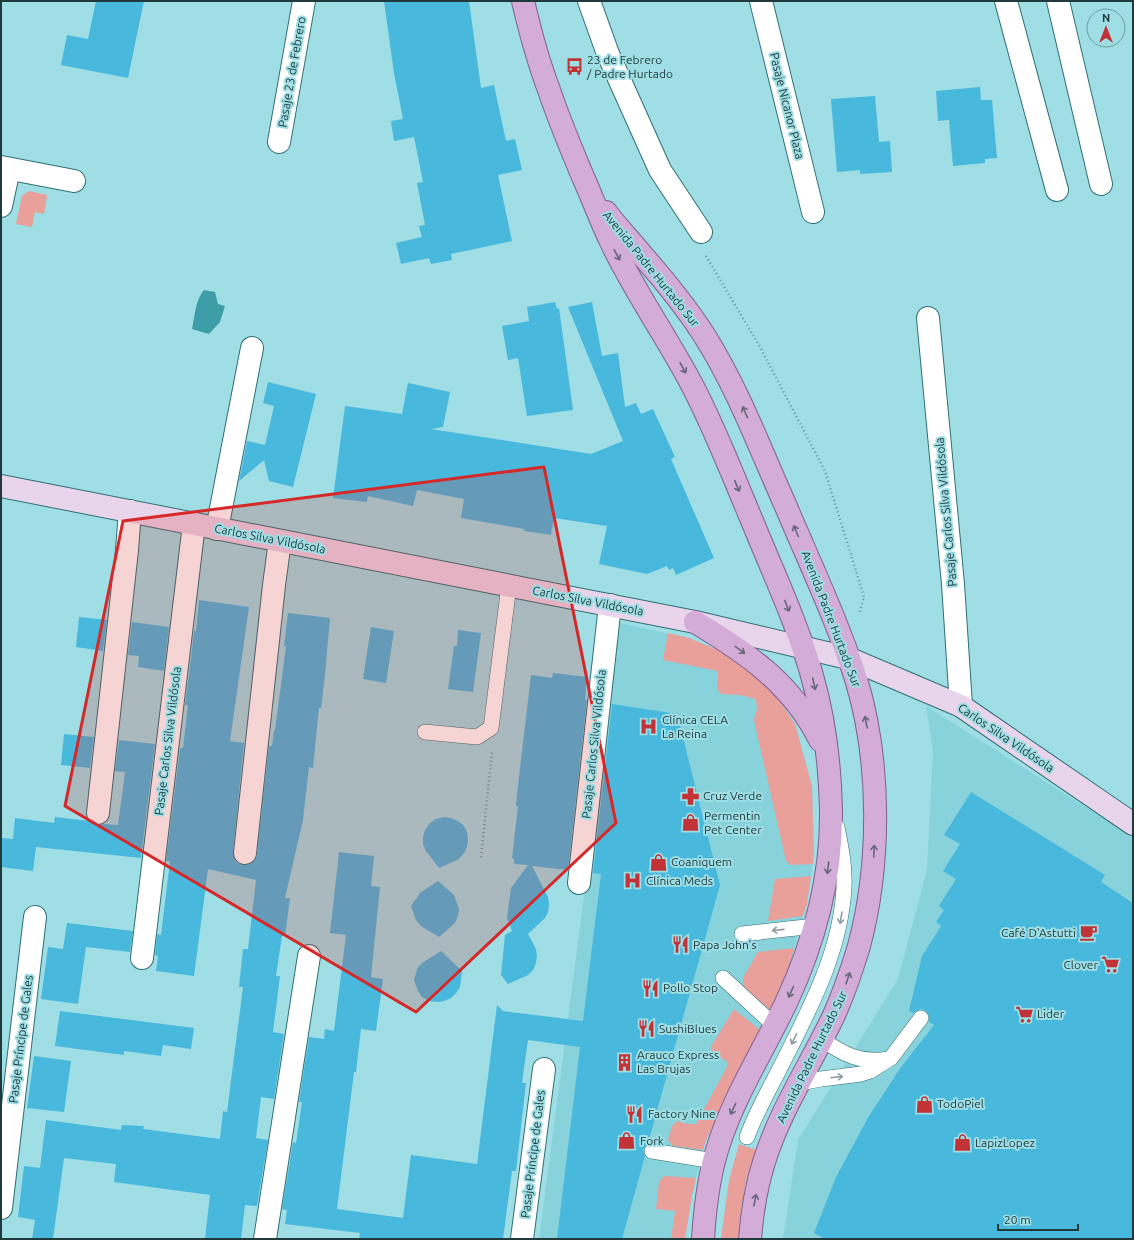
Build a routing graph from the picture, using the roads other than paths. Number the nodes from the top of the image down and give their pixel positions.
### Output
1 (304, 1) edge
2 (522, 1) edge
3 (589, 1) edge
4 (761, 1) edge
5 (1006, 1) edge
6 (1058, 1) edge
7 (279, 142) dead end
8 (5, 168) edge
9 (74, 181) dead end
10 (585, 181) junction
11 (1102, 184) dead end
12 (1057, 190) dead end
13 (1, 206) edge
14 (813, 212) dead end
15 (701, 232) dead end
16 (928, 318) dead end
17 (252, 348) dead end
18 (1, 486) edge
19 (130, 511) junction
20 (194, 524) junction
21 (217, 528) junction
22 (280, 541) junction
23 (510, 586) junction
24 (610, 605) junction
25 (695, 622) junction
26 (802, 646) junction
27 (848, 658) junction
28 (961, 706) junction
29 (425, 732) dead end
30 (826, 751) junction
31 (830, 782) junction
32 (98, 813) dead end
33 (1133, 824) edge
34 (245, 853) dead end
35 (579, 883) dead end
36 (35, 917) dead end
37 (815, 926) junction
38 (742, 934) dead end
39 (309, 956) dead end
40 (142, 958) dead end
41 (723, 978) dead end
42 (921, 1018) dead end
43 (775, 1026) junction
44 (822, 1039) junction
45 (891, 1058) junction
46 (544, 1069) dead end
47 (799, 1083) junction
48 (747, 1137) dead end
49 (652, 1151) dead end
50 (714, 1161) junction
51 (1, 1208) edge
52 (703, 1233) edge
53 (265, 1239) edge
54 (522, 1239) edge
55 (750, 1239) edge

1 - 7 street, Pasaje 23 de Febrero
2 - 10 main road, Avenida Padre Hurtado Sur
3 - 15 street
4 - 14 street, Pasaje Nicanor Plaza
5 - 12 street
6 - 11 street
8 - 9 street
8 - 13 street
10 -> 26 main road, Avenida Padre Hurtado Sur
27 -> 10 main road, Avenida Padre Hurtado Sur
16 - 28 street, Pasaje Carlos Silva Vildósola
17 - 21 street
18 - 19 street, Carlos Silva Vildósola
19 - 20 street, Carlos Silva Vildósola
19 - 32 street
20 - 21 street, Carlos Silva Vildósola
20 - 40 street, Pasaje Carlos Silva Vildósola
21 - 22 street, Carlos Silva Vildósola
22 - 23 street, Carlos Silva Vildósola
22 - 34 street
23 - 24 street, Carlos Silva Vildósola
23 - 29 lane
24 - 25 street, Carlos Silva Vildósola
24 - 35 street, Pasaje Carlos Silva Vildósola
25 - 26 street, Carlos Silva Vildósola
25 -> 30 main road
26 - 27 street, Carlos Silva Vildósola
26 -> 30 main road, Avenida Padre Hurtado Sur
27 - 28 street, Carlos Silva Vildósola
44 -> 27 main road, Avenida Padre Hurtado Sur
28 - 33 street, Carlos Silva Vildósola
30 - 31 main road, Avenida Padre Hurtado Sur
31 -> 37 main road, Avenida Padre Hurtado Sur
31 -> 48 lane
36 - 51 street, Pasaje Príncipe de Gales
37 -> 38 lane
37 -> 43 main road, Avenida Padre Hurtado Sur
39 - 53 street
41 - 43 lane
42 - 45 lane
43 -> 50 main road, Avenida Padre Hurtado Sur
44 - 45 lane
44 - 47 main road, Avenida Padre Hurtado Sur
47 -> 45 lane
46 - 54 street, Pasaje Príncipe de Gales
55 -> 47 main road, Avenida Padre Hurtado Sur
49 - 50 lane
50 - 52 main road, Avenida Padre Hurtado Sur

